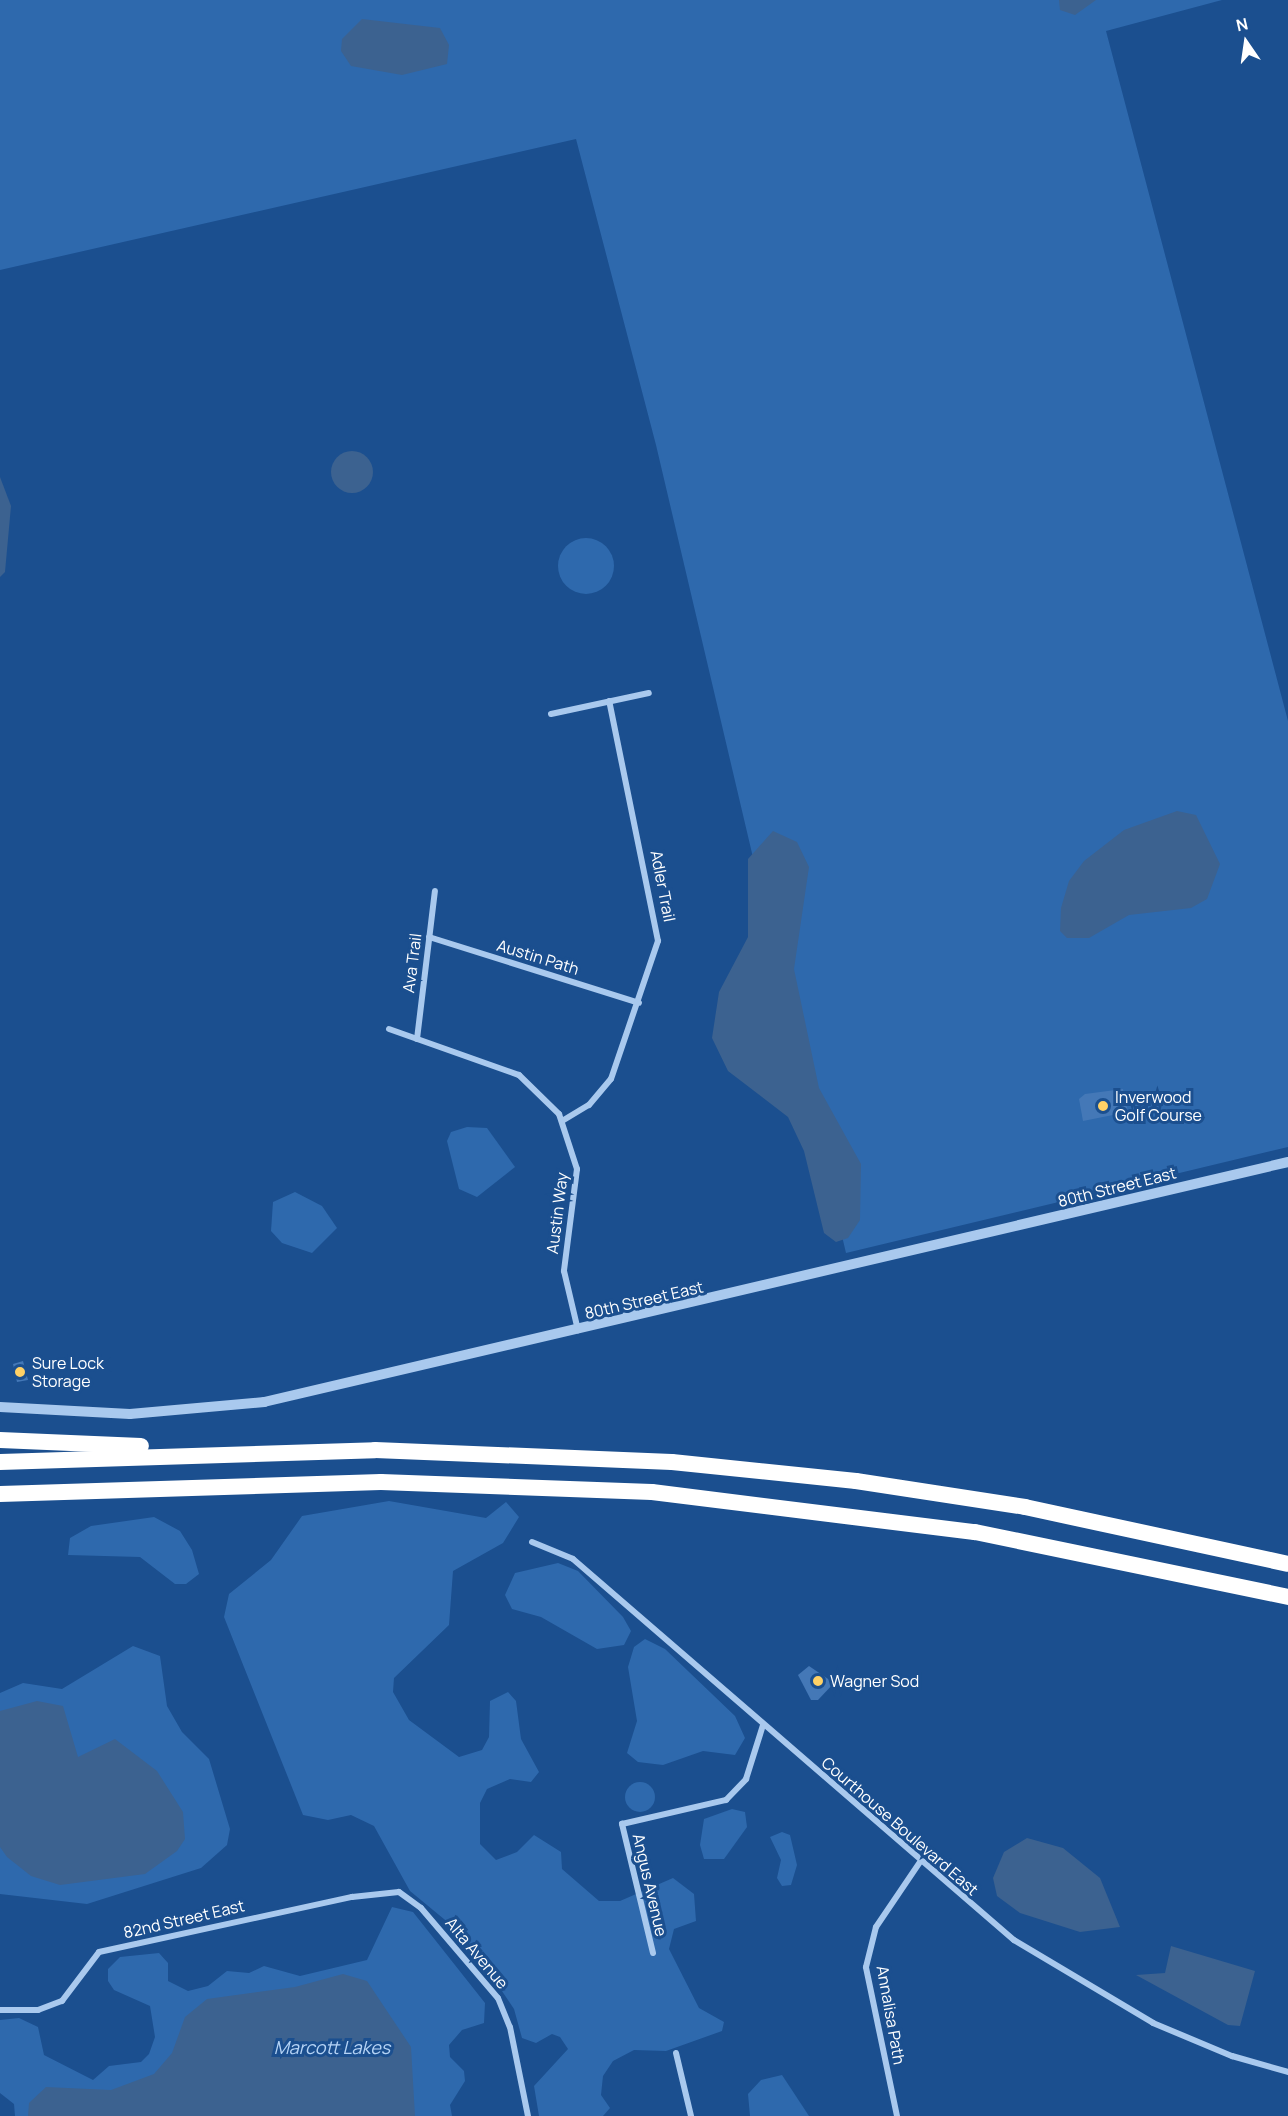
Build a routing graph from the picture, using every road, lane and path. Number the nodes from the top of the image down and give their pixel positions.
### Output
1 (649, 693) dead end
2 (609, 701) junction
3 (551, 714) dead end
4 (435, 891) dead end
5 (429, 937) junction
6 (639, 1003) junction
7 (389, 1029) dead end
8 (417, 1039) junction
9 (562, 1121) junction
10 (1288, 1162) edge
11 (578, 1330) junction
12 (0, 1407) edge
13 (0, 1440) edge
14 (271, 1451) junction
15 (0, 1462) edge
16 (264, 1484) junction
17 (0, 1494) edge
18 (0, 1502) edge
19 (532, 1542) dead end
20 (1288, 1564) edge
21 (1288, 1597) edge
22 (763, 1725) junction
23 (921, 1862) junction
24 (399, 1892) joint
25 (652, 1953) dead end
26 (0, 2010) edge
27 (676, 2053) dead end
28 (1288, 2072) edge
29 (528, 2116) edge
30 (691, 2116) edge
31 (897, 2116) edge

1 - 2 street
2 - 3 street
2 - 6 street, Adler Trail
4 - 5 street, Ava Trail
5 - 6 street, Austin Path
5 - 8 street, Ava Trail
6 - 9 street, Adler Trail
7 - 8 street, Austin Way
8 - 9 street, Austin Way
9 - 11 street, Austin Way
10 - 11 street, 80th Street East
11 - 12 street, 80th Street East
13 - 14 highway
14 - 15 highway
14 - 20 highway
16 - 17 highway
16 - 18 highway
16 - 21 highway
19 - 22 street, Courthouse Boulevard East
22 - 23 street, Courthouse Boulevard East
22 - 25 street, Angus Avenue
23 - 28 street, Courthouse Boulevard East
23 - 31 street, Annalisa Path
24 - 26 street, 82nd Street East
24 - 29 street, Alta Avenue
27 - 30 street

